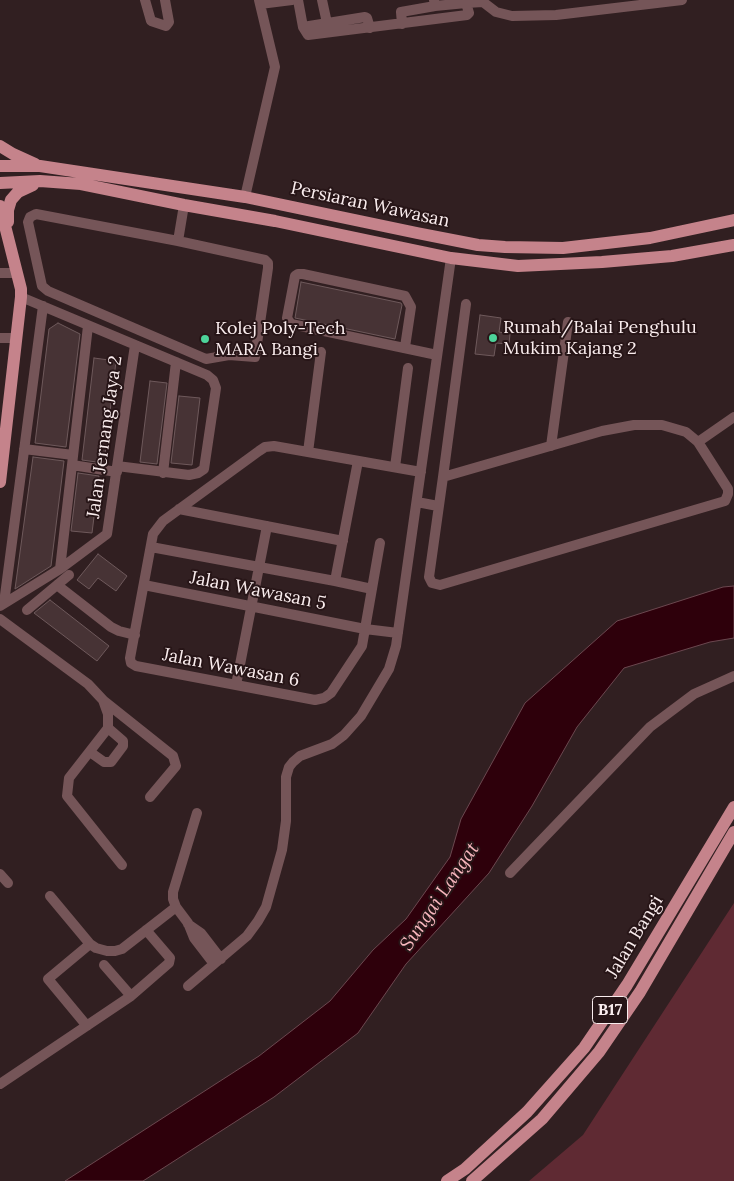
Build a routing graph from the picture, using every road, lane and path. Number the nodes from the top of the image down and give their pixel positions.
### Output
1 (145, 0) edge
2 (165, 0) edge
3 (292, 0) edge
4 (298, 0) edge
5 (322, 0) edge
6 (682, 0) edge
7 (483, 1) edge
8 (260, 2) edge
9 (466, 2) edge
10 (434, 3) edge
11 (327, 24) junction
12 (402, 24) junction
13 (302, 27) junction
14 (370, 28) junction
15 (0, 146) edge
16 (0, 166) edge
17 (40, 166) junction
18 (40, 182) junction
19 (0, 183) edge
20 (246, 197) junction
21 (184, 205) junction
22 (0, 206) edge
23 (211, 209) junction
24 (734, 220) edge
25 (275, 221) junction
26 (719, 224) junction
27 (734, 232) edge
28 (417, 233) junction
29 (178, 241) junction
30 (9, 242) junction
31 (478, 245) junction
32 (734, 245) edge
33 (451, 258) junction
34 (0, 273) edge
35 (16, 273) junction
36 (21, 297) junction
37 (466, 304) dead end
38 (43, 306) junction
39 (568, 322) dead end
40 (88, 326) junction
41 (0, 338) edge
42 (17, 338) junction
43 (135, 345) junction
44 (404, 347) junction
45 (321, 352) dead end
46 (437, 355) junction
47 (176, 362) junction
48 (408, 368) dead end
49 (734, 417) edge
50 (3, 438) edge
51 (698, 442) junction
52 (551, 446) junction
53 (24, 449) junction
54 (308, 452) junction
55 (73, 460) junction
56 (358, 461) junction
57 (395, 467) junction
58 (117, 469) junction
59 (421, 472) junction
60 (163, 473) junction
61 (443, 477) junction
62 (0, 482) edge
63 (417, 502) junction
64 (438, 506) junction
65 (179, 509) junction
66 (267, 526) junction
67 (343, 540) junction
68 (380, 543) dead end
69 (151, 547) junction
70 (260, 567) junction
71 (64, 572) junction
72 (335, 581) junction
73 (57, 585) junction
74 (144, 586) junction
75 (372, 588) junction
76 (2, 605) edge
77 (252, 606) junction
78 (27, 610) dead end
79 (0, 619) edge
80 (365, 628) junction
81 (398, 633) junction
82 (135, 635) junction
83 (734, 676) edge
84 (236, 685) junction
85 (103, 700) junction
86 (108, 728) junction
87 (90, 752) junction
88 (150, 797) dead end
89 (734, 807) edge
90 (197, 813) dead end
91 (734, 832) edge
92 (122, 865) dead end
93 (510, 873) dead end
94 (0, 874) edge
95 (8, 883) dead end
96 (50, 896) dead end
97 (176, 907) junction
98 (146, 930) junction
99 (90, 944) junction
100 (218, 961) junction
101 (104, 965) dead end
102 (188, 986) dead end
103 (131, 996) junction
104 (86, 1026) junction
105 (0, 1084) edge
106 (447, 1181) edge
107 (472, 1181) edge

1 - 2 street
3 - 8 street
4 - 13 street
5 - 11 street
6 - 7 street
7 - 9 street
8 - 20 street
9 - 10 street
9 - 12 street
10 - 12 street
11 - 13 street
11 - 14 street
12 - 14 street
13 - 14 street
15 - 17 main road
16 - 17 main road, Persiaran Wawasan
17 - 20 main road, Persiaran Wawasan
18 - 19 main road, Persiaran Wawasan
18 - 21 main road, Persiaran Wawasan
18 - 30 main road
20 - 23 main road
20 - 25 main road
20 - 28 main road, Persiaran Wawasan
21 - 23 main road, Persiaran Wawasan
21 - 29 street
22 - 30 main road
23 - 25 main road, Persiaran Wawasan
24 - 26 main road, Persiaran Wawasan
25 - 33 main road, Persiaran Wawasan
26 - 27 main road
26 - 31 main road, Persiaran Wawasan
28 - 31 main road, Persiaran Wawasan
28 - 33 main road
29 - 29 street
30 - 35 main road
31 - 33 main road
32 - 33 main road, Persiaran Wawasan
33 - 46 street
34 - 35 street
35 - 36 main road
36 - 38 street
36 - 42 main road
37 - 61 street
38 - 40 street
38 - 53 street
39 - 52 street
40 - 43 street
40 - 55 street
41 - 42 street
42 - 50 main road
43 - 47 street
43 - 58 street, Jalan Jernang Jaya 2
44 - 44 street
44 - 46 street
45 - 54 street
46 - 59 street
47 - 60 street
47 - 60 street
48 - 57 street
49 - 51 street
50 - 62 main road
51 - 52 street
51 - 64 street
52 - 61 street
53 - 55 street
53 - 76 street
54 - 56 street
54 - 65 street
55 - 58 street
55 - 71 street
56 - 57 street
56 - 67 street
57 - 59 street
58 - 60 street
58 - 71 street, Jalan Jernang Jaya 2
59 - 63 street
61 - 64 street
63 - 64 street
63 - 81 street
65 - 66 street
65 - 69 street
66 - 67 street
66 - 70 street
67 - 72 street
68 - 75 street
69 - 70 street
69 - 74 street
70 - 72 street
70 - 77 street
71 - 73 street
71 - 76 street
72 - 75 street
73 - 78 street
73 - 82 street
74 - 77 street, Jalan Wawasan 5
74 - 82 street
75 - 80 street
77 - 80 street, Jalan Wawasan 5
77 - 84 street
79 - 85 street
80 - 81 street, Jalan Wawasan 5
80 - 84 street, Jalan Wawasan 6
81 - 100 street
82 - 84 street, Jalan Wawasan 6
83 - 93 street
85 - 86 street
85 - 88 street
86 - 87 street
86 - 87 street
87 - 92 street
89 - 106 main road, Jalan Bangi / B17
90 - 97 street
91 - 107 main road, Jalan Bangi / B17
94 - 95 street
96 - 99 street
97 - 98 street
97 - 100 street
98 - 99 street
98 - 103 street
99 - 104 street
100 - 102 street
101 - 103 street
103 - 104 street
104 - 105 street

